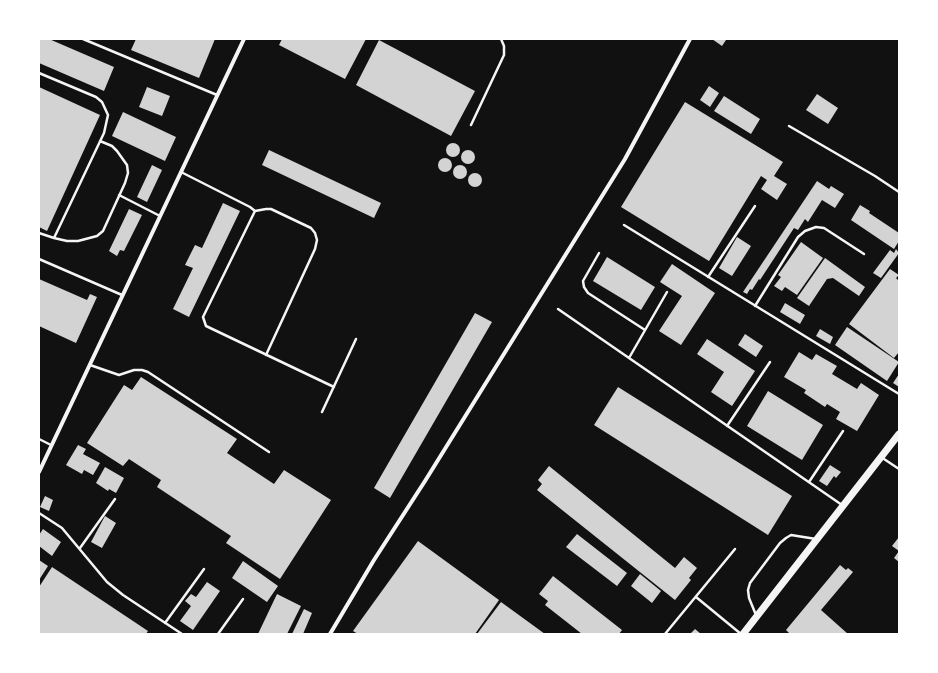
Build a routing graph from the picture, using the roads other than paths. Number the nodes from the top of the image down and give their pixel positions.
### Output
1 (82, 39) edge
2 (244, 39) edge
3 (501, 39) edge
4 (690, 39) edge
5 (39, 74) edge
6 (216, 95) junction
7 (471, 124) dead end
8 (789, 126) dead end
9 (100, 141) junction
10 (181, 172) junction
11 (899, 192) edge
12 (119, 195) junction
13 (754, 206) dead end
14 (255, 212) junction
15 (160, 216) junction
16 (624, 225) dead end
17 (39, 233) edge
18 (54, 238) junction
19 (599, 253) dead end
20 (864, 254) dead end
21 (39, 259) edge
22 (708, 277) junction
23 (667, 292) dead end
24 (122, 295) junction
25 (755, 306) junction
26 (558, 310) dead end
27 (645, 330) junction
28 (356, 339) dead end
29 (266, 355) junction
30 (629, 358) junction
31 (770, 362) dead end
32 (90, 366) junction
33 (334, 387) junction
34 (899, 394) edge
35 (322, 412) dead end
36 (727, 426) junction
37 (843, 431) dead end
38 (899, 434) edge
39 (39, 439) edge
40 (52, 445) junction
41 (269, 452) dead end
42 (881, 457) junction
43 (899, 469) edge
44 (39, 472) edge
45 (809, 482) junction
46 (115, 499) dead end
47 (844, 506) junction
48 (39, 513) edge
49 (818, 540) junction
50 (80, 548) junction
51 (735, 549) dead end
52 (204, 569) dead end
53 (696, 597) junction
54 (243, 599) dead end
55 (756, 616) junction
56 (165, 623) junction
57 (182, 634) edge
58 (218, 634) edge
59 (330, 634) edge
60 (665, 634) edge
61 (742, 634) edge

1 - 6 lane
2 - 6 street
3 - 7 lane
4 - 59 street
5 - 9 lane
6 - 10 street
8 - 11 lane
9 - 12 lane
9 - 18 lane
10 - 14 lane
10 - 15 street
12 - 15 lane
12 - 18 lane
13 - 22 lane
14 - 29 lane
14 - 29 lane
15 - 24 street
16 - 22 lane
17 - 18 lane
19 - 27 lane
20 - 25 lane
21 - 24 lane
22 - 25 lane
23 - 27 lane
24 - 32 street
25 - 34 lane
26 - 30 lane
27 - 30 lane
28 - 33 lane
29 - 33 lane
30 - 36 lane
31 - 36 lane
32 - 40 street
32 - 41 lane
33 - 35 lane
36 - 45 lane
37 - 45 lane
38 - 42 street
39 - 40 lane
40 - 44 street
42 - 43 lane
42 - 47 street
45 - 47 lane
46 - 50 lane
47 - 49 street
48 - 50 lane
49 - 55 street
49 - 55 lane
50 - 56 lane
51 - 53 lane
52 - 56 lane
53 - 60 lane
53 - 61 lane
54 - 58 lane
55 - 61 street
56 - 57 lane

